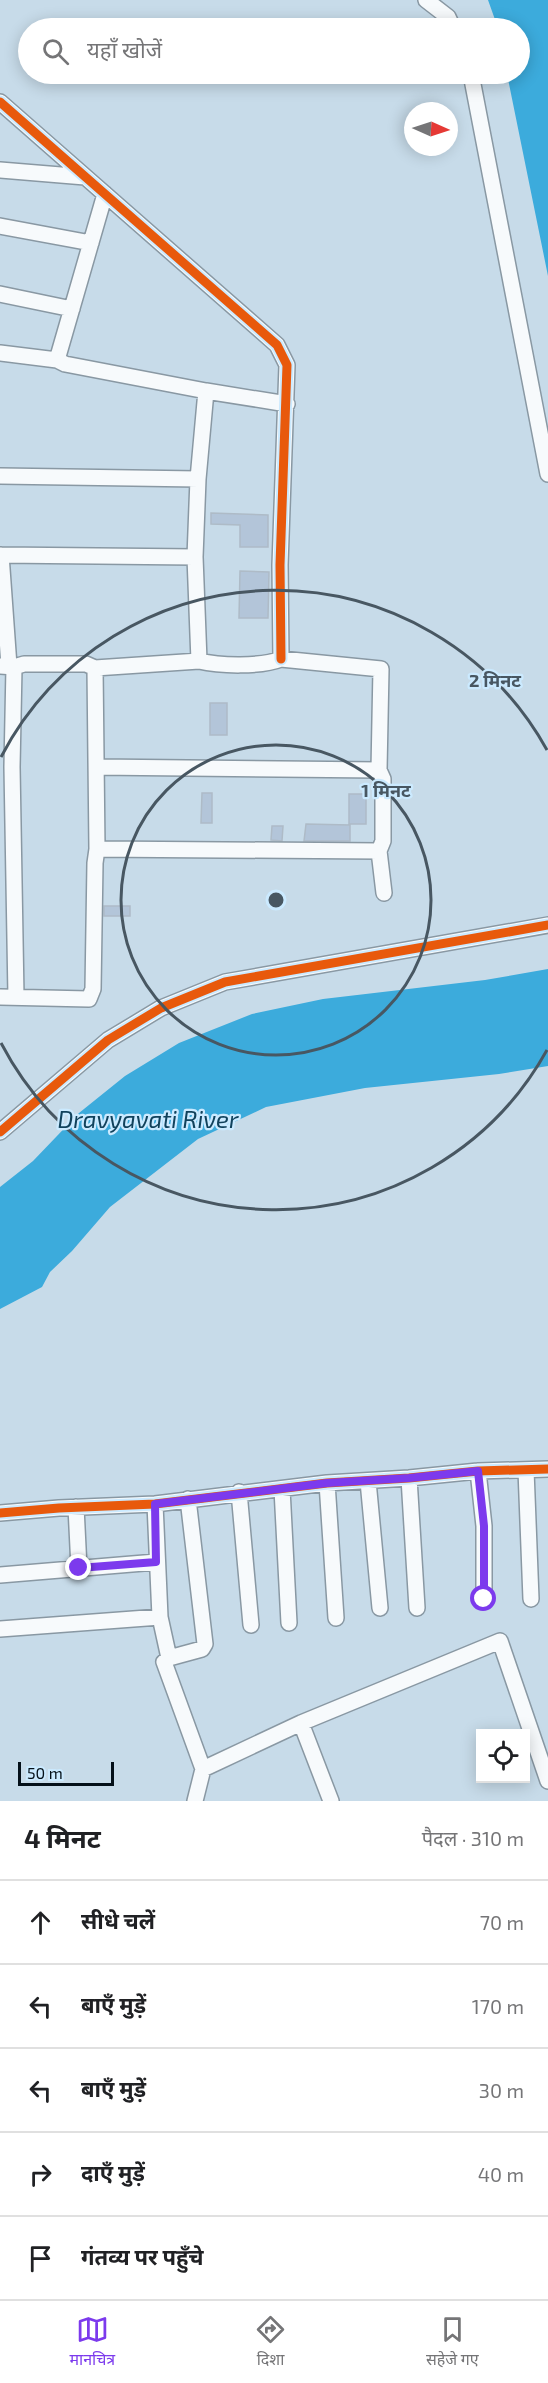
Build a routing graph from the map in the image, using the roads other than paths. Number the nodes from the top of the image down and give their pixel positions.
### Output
1 (426, 0) edge
2 (448, 18) edge
3 (473, 84) edge
4 (0, 102) edge
5 (0, 170) edge
6 (85, 177) junction
7 (105, 194) junction
8 (0, 226) edge
9 (91, 243) junction
10 (0, 294) edge
11 (72, 309) junction
12 (0, 353) edge
13 (57, 360) junction
14 (206, 392) junction
15 (287, 404) junction
16 (548, 474) edge
17 (0, 476) edge
18 (198, 479) junction
19 (0, 555) edge
20 (195, 557) junction
21 (281, 659) junction
22 (199, 661) junction
23 (7, 666) edge
24 (95, 668) junction
25 (6, 767) edge
26 (96, 767) junction
27 (379, 770) junction
28 (7, 848) edge
29 (97, 849) junction
30 (379, 851) junction
31 (384, 893) dead end
32 (548, 925) edge
33 (8, 997) edge
34 (0, 1132) edge
35 (548, 1469) edge
36 (526, 1470) junction
37 (478, 1471) junction
38 (409, 1478) junction
39 (368, 1480) junction
40 (327, 1483) junction
41 (282, 1489) junction
42 (239, 1492) junction
43 (188, 1499) junction
44 (155, 1504) junction
45 (76, 1507) junction
46 (0, 1513) edge
47 (156, 1562) junction
48 (79, 1568) junction
49 (0, 1575) edge
50 (484, 1599) dead end
51 (531, 1599) dead end
52 (380, 1608) dead end
53 (417, 1608) dead end
54 (160, 1617) junction
55 (336, 1618) dead end
56 (290, 1623) dead end
57 (251, 1625) dead end
58 (0, 1629) edge
59 (168, 1658) junction
60 (301, 1723) junction
61 (203, 1768) junction
62 (548, 1781) edge
63 (195, 1801) edge
64 (331, 1801) edge

1 - 2 street
3 - 16 street
4 - 6 street
5 - 6 street
6 - 7 street
7 - 9 street
7 - 15 street
8 - 9 street
9 - 11 street
10 - 11 street
11 - 13 street
12 - 13 street
13 - 14 street
14 - 15 street
14 - 18 street
15 - 21 street
17 - 18 street
18 - 20 street
19 - 20 street
19 - 23 street
20 - 22 street
21 - 22 street
21 - 27 street
22 - 24 street
23 - 24 street
23 - 25 street
24 - 26 street
25 - 28 street
26 - 27 street
26 - 29 street
27 - 30 street
28 - 33 street
29 - 30 street
29 - 33 street
30 - 31 street
32 - 34 street
35 - 36 street
36 - 37 street
36 - 51 street
37 - 38 street
37 - 50 street
38 - 39 street
38 - 53 street
39 - 40 street
39 - 52 street
40 - 41 street
40 - 55 street
41 - 42 street
41 - 56 street
42 - 43 street
42 - 57 street
43 - 44 street
43 - 59 street
44 - 45 street
44 - 47 street
45 - 46 street
45 - 48 street
47 - 48 street
47 - 54 street
48 - 49 street
54 - 58 street
54 - 59 street
59 - 61 street
60 - 61 street
60 - 62 street
60 - 64 street
61 - 63 street

